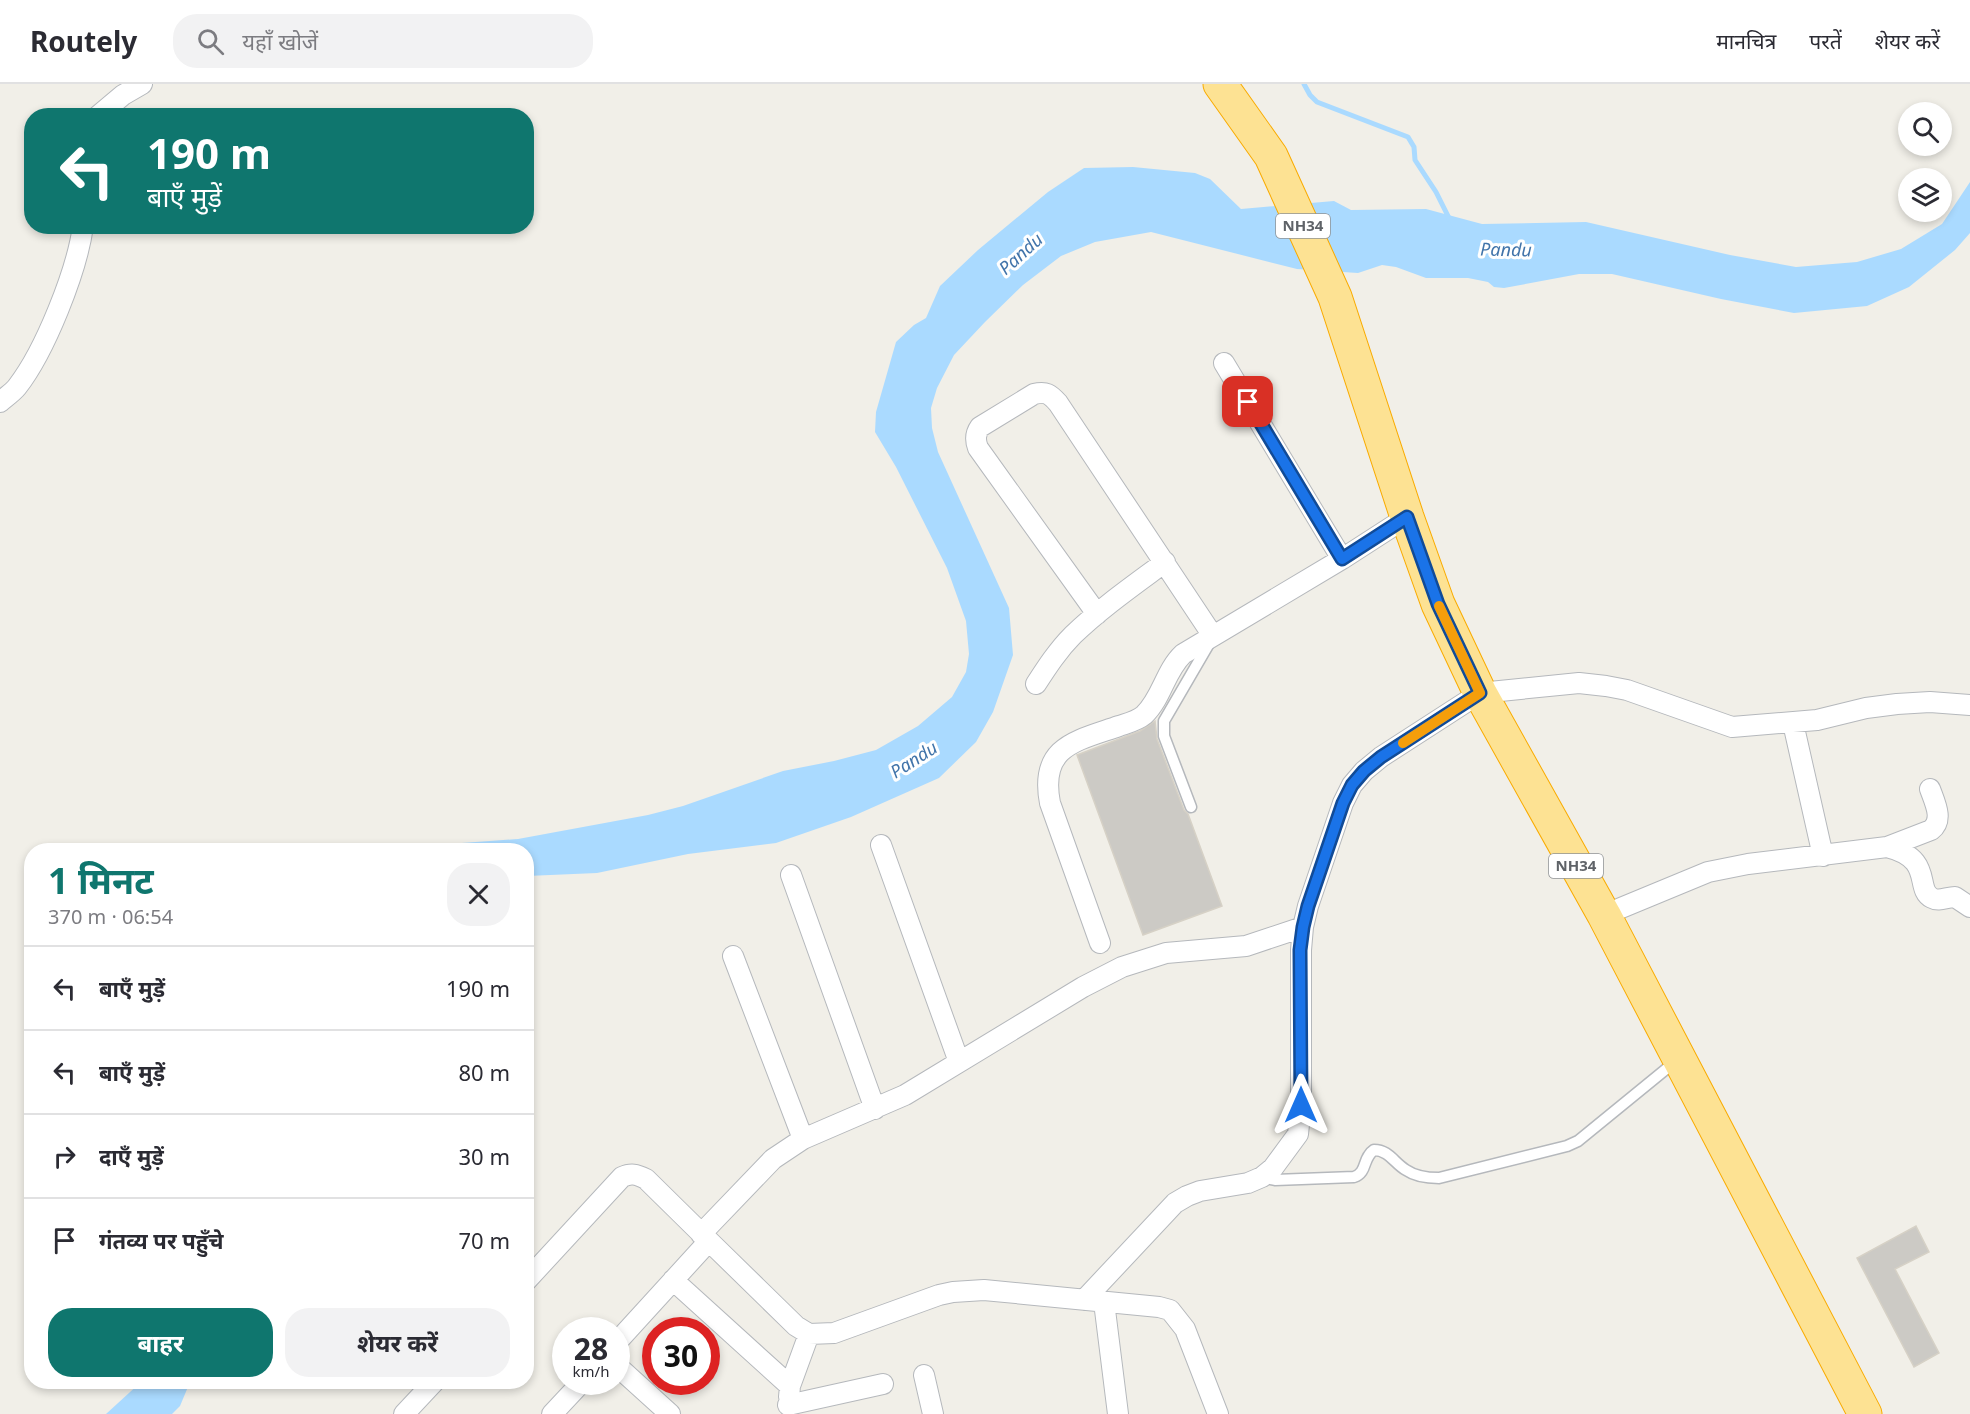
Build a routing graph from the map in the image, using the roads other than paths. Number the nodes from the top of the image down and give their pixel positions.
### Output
1 (142, 84) edge
2 (1220, 84) edge
3 (108, 108) edge
4 (82, 234) edge
5 (1224, 363) dead end
6 (0, 402) edge
7 (1407, 517) junction
8 (1342, 559) junction
9 (1165, 562) junction
10 (1097, 614) junction
11 (1213, 636) junction
12 (1036, 684) dead end
13 (1480, 693) junction
14 (1970, 705) edge
15 (1793, 723) junction
16 (1930, 789) dead end
17 (1191, 807) dead end
18 (881, 844) dead end
19 (1887, 847) junction
20 (1823, 856) junction
21 (791, 875) dead end
22 (1970, 907) edge
23 (1604, 915) junction
24 (1303, 927) junction
25 (1100, 943) dead end
26 (733, 956) dead end
27 (1678, 1059) junction
28 (959, 1062) junction
29 (875, 1109) junction
30 (803, 1140) junction
31 (1262, 1177) junction
32 (705, 1237) junction
33 (534, 1272) edge
34 (673, 1280) junction
35 (1084, 1300) junction
36 (1104, 1302) junction
37 (630, 1328) edge
38 (809, 1334) junction
39 (924, 1375) dead end
40 (630, 1378) edge
41 (883, 1384) dead end
42 (427, 1389) edge
43 (570, 1395) edge
44 (790, 1402) edge
45 (404, 1414) edge
46 (552, 1414) edge
47 (670, 1414) edge
48 (933, 1414) edge
49 (1118, 1414) edge
50 (1218, 1414) edge
51 (1866, 1414) edge

1 - 3 street
2 - 7 highway, NH34
4 - 6 street
5 - 8 street
7 - 8 street
7 - 13 highway, NH34
8 - 11 street
9 - 10 street
9 - 10 street
9 - 11 street
10 - 12 street
11 - 17 lane
11 - 25 street
13 - 15 street
13 - 23 highway, NH34
13 - 24 street
14 - 15 street
15 - 20 street
16 - 19 street
18 - 28 street
19 - 20 street
19 - 22 street
20 - 23 street
21 - 29 street
23 - 27 highway, NH34
24 - 28 street
24 - 31 street
26 - 30 street
27 - 31 lane
27 - 51 highway, NH34
28 - 29 street
29 - 30 street
30 - 32 street
31 - 35 street
32 - 33 street
32 - 34 street
32 - 38 street
34 - 37 street
34 - 44 street
35 - 36 street
35 - 38 street
36 - 49 street
36 - 50 street
38 - 44 street
39 - 48 street
40 - 47 street
41 - 44 street
42 - 45 street
43 - 46 street

